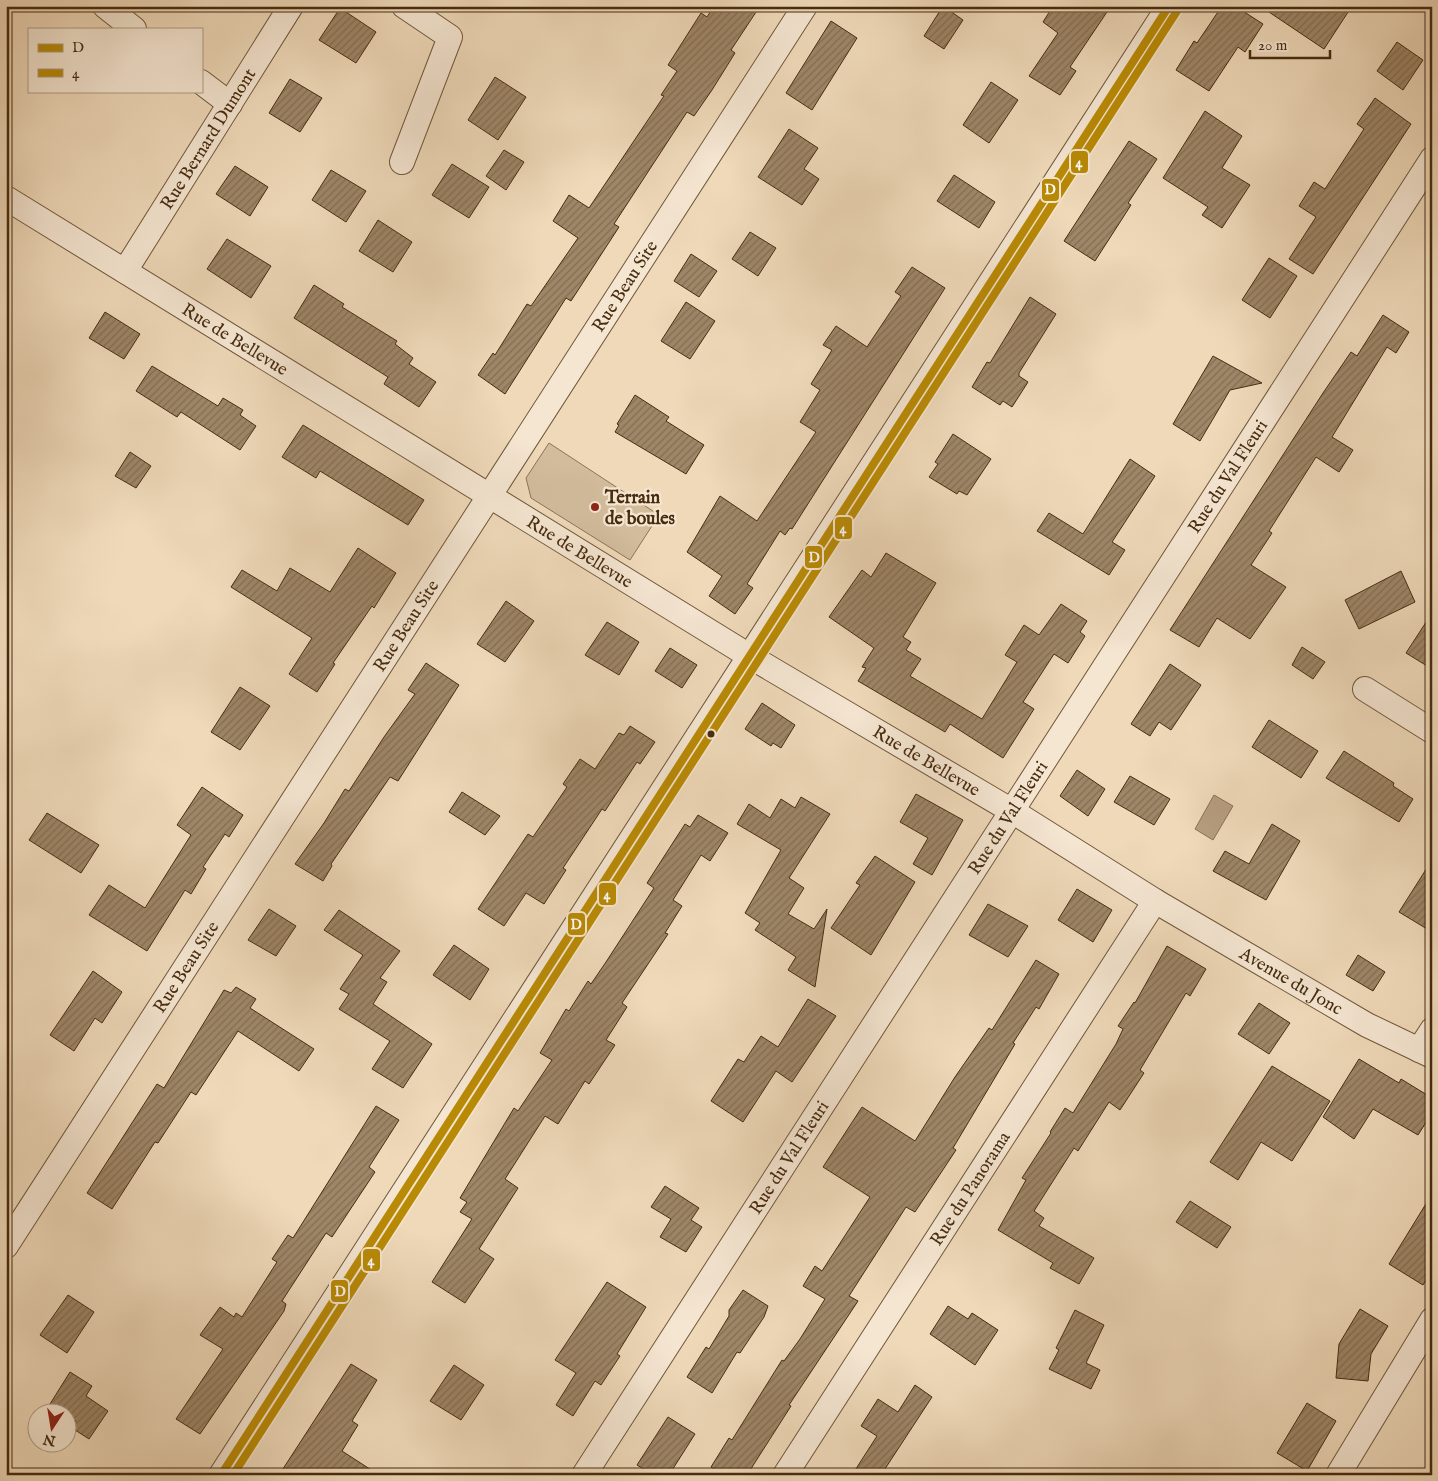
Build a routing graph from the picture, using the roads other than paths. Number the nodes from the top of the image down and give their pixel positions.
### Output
1 (105, 6) edge
2 (291, 6) edge
3 (404, 6) edge
4 (805, 6) edge
5 (1169, 6) edge
6 (133, 28) edge
7 (202, 83) edge
8 (230, 104) junction
9 (1432, 159) edge
10 (402, 162) dead end
11 (6, 198) edge
12 (125, 271) junction
13 (490, 496) junction
14 (751, 657) junction
15 (1365, 689) dead end
16 (1432, 731) edge
17 (1012, 811) junction
18 (1155, 901) junction
19 (1432, 1030) edge
20 (1425, 1053) edge
21 (6, 1246) edge
22 (1432, 1320) edge
23 (221, 1475) edge
24 (584, 1475) edge
25 (785, 1475) edge
26 (1338, 1475) edge

1 - 6 street
2 - 8 street, Rue Bernard Dumont
3 - 10 street
4 - 13 street, Rue Beau Site
5 - 14 street
7 - 8 street
8 - 12 street, Rue Bernard Dumont
9 - 17 street, Rue du Val Fleuri
11 - 12 street, Rue de Bellevue
12 - 13 street, Rue de Bellevue
13 - 14 street, Rue de Bellevue
13 - 21 street, Rue Beau Site
14 - 17 street, Rue de Bellevue
14 - 23 street
15 - 16 street
17 - 18 street, Rue de Bellevue
17 - 24 street, Rue du Val Fleuri
18 - 20 street, Avenue du Jonc
18 - 25 street, Rue du Panorama
19 - 20 street
22 - 26 street

